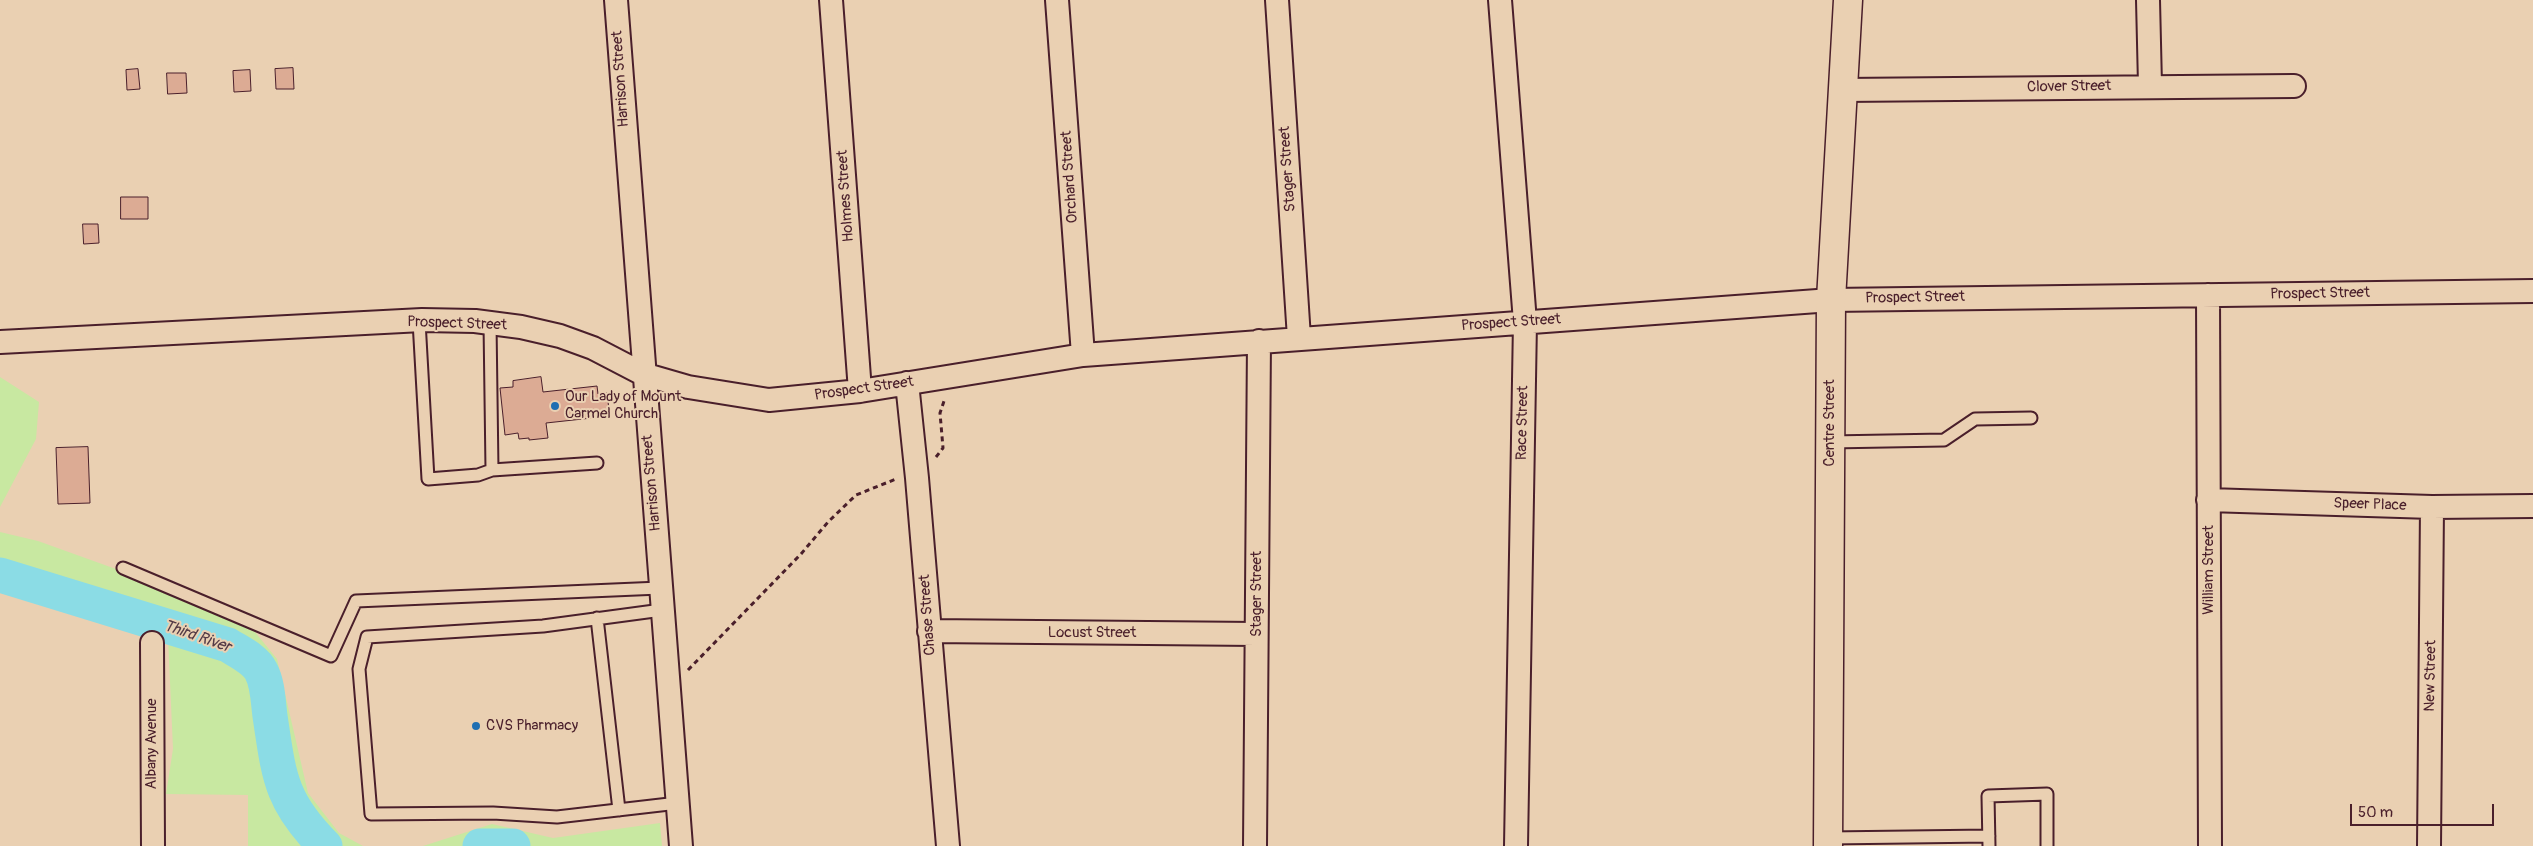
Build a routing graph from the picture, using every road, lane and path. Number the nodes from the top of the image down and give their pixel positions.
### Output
1 (616, 0) edge
2 (831, 0) edge
3 (1057, 0) edge
4 (1277, 0) edge
5 (1500, 0) edge
6 (1848, 0) edge
7 (2148, 0) edge
8 (2150, 86) junction
9 (2294, 86) dead end
10 (1844, 90) junction
11 (2533, 291) edge
12 (2208, 295) junction
13 (1831, 300) junction
14 (419, 321) junction
15 (1525, 322) junction
16 (490, 323) junction
17 (1299, 338) junction
18 (1259, 341) junction
19 (0, 342) edge
20 (1082, 355) junction
21 (643, 374) junction
22 (906, 383) junction
23 (860, 391) junction
24 (950, 396) dead end
25 (2031, 418) dead end
26 (1830, 442) junction
27 (597, 463) dead end
28 (492, 470) junction
29 (917, 478) junction
30 (2208, 500) junction
31 (2533, 506) edge
32 (2432, 507) junction
33 (123, 568) dead end
34 (660, 588) junction
35 (662, 610) junction
36 (597, 618) junction
37 (928, 631) junction
38 (1256, 634) junction
39 (152, 643) dead end
40 (669, 691) junction
41 (678, 803) junction
42 (619, 810) junction
43 (1989, 841) edge
44 (1828, 842) edge
45 (153, 846) edge
46 (681, 846) edge
47 (948, 846) edge
48 (1254, 846) edge
49 (1516, 846) edge
50 (2047, 846) edge
51 (2210, 846) edge
52 (2429, 846) edge

1 - 21 street, Harrison Street
2 - 23 street, Holmes Street
3 - 20 street, Orchard Street
4 - 17 street, Stager Street
5 - 15 street, Race Street
6 - 10 street, Centre Street
7 - 8 street
8 - 9 street, Clover Street
8 - 10 street, Clover Street
10 - 13 street, Centre Street
11 - 12 street, Prospect Street
12 - 13 street, Prospect Street
12 - 30 street, William Street
13 - 15 street, Prospect Street
13 - 26 street, Centre Street
14 - 16 street, Prospect Street
14 - 19 street, Prospect Street
14 - 28 lane
15 - 17 street, Prospect Street
15 - 49 street, Race Street
16 - 21 street, Prospect Street
16 - 28 lane
17 - 18 street, Prospect Street
18 - 20 street, Prospect Street
18 - 38 street, Stager Street
20 - 22 street, Prospect Street
21 - 23 street, Prospect Street
21 - 34 street, Harrison Street
22 - 23 street, Prospect Street
22 - 29 street, Chase Street
24 - 29 path
25 - 26 lane
26 - 44 street, Centre Street
27 - 28 lane
29 - 37 street, Chase Street
29 - 40 path
30 - 32 street, Speer Place
30 - 51 street, William Street
31 - 32 street, Speer Place
32 - 52 street, New Street
33 - 34 lane
34 - 35 street, Harrison Street
35 - 36 lane
35 - 40 street, Harrison Street
36 - 42 lane
36 - 42 lane
37 - 38 street, Locust Street
37 - 47 street, Chase Street
38 - 48 street, Stager Street
39 - 45 street, Albany Avenue
40 - 41 street, Harrison Street
41 - 42 lane
41 - 46 street, Harrison Street
43 - 44 lane
43 - 50 lane

